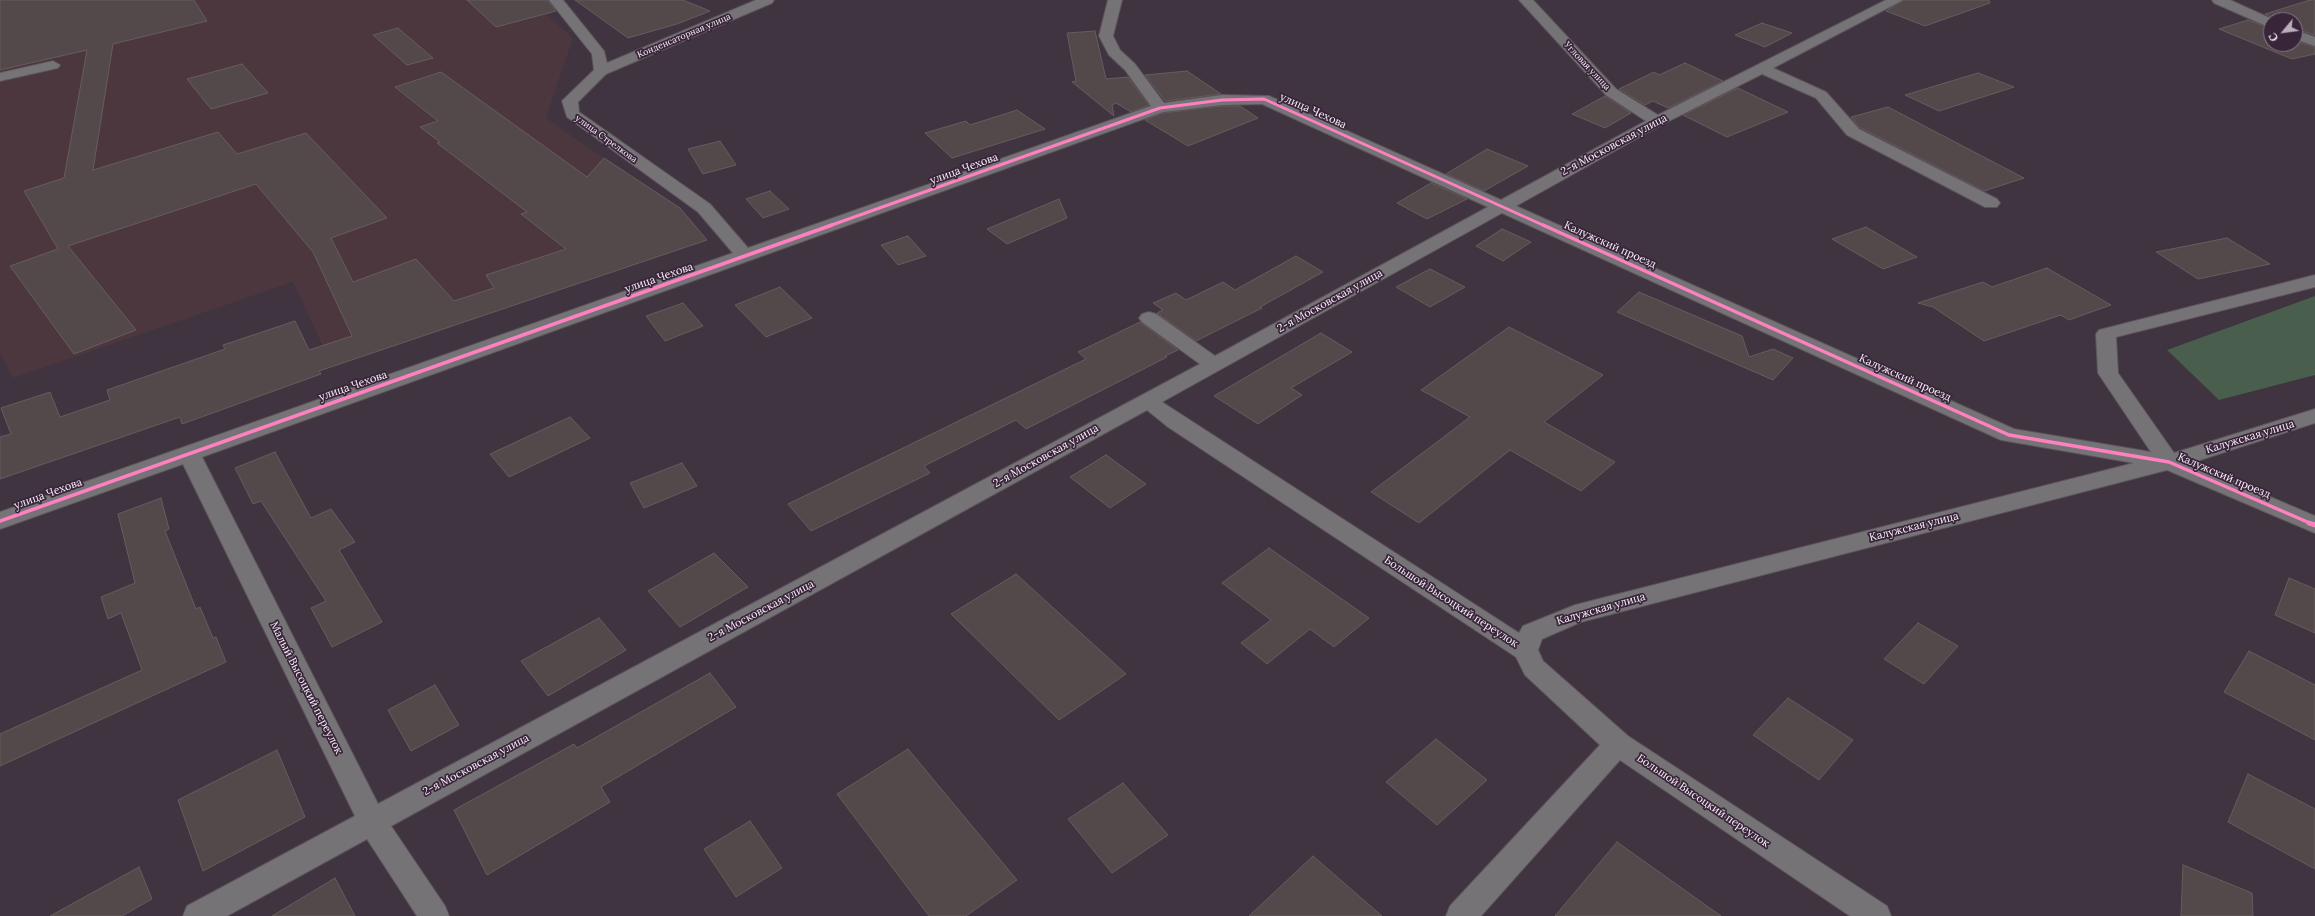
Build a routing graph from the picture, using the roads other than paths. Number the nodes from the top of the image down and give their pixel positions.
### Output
1 (556, 0) edge
2 (767, 0) edge
3 (1115, 0) edge
4 (1526, 0) edge
5 (1896, 0) edge
6 (2219, 0) edge
7 (2263, 20) edge
8 (2303, 37) edge
9 (2315, 42) edge
10 (53, 65) dead end
11 (1762, 68) junction
12 (601, 71) junction
13 (0, 77) edge
14 (1160, 108) junction
15 (1657, 122) junction
16 (1991, 203) dead end
17 (1501, 206) junction
18 (746, 257) junction
19 (2315, 281) edge
20 (1149, 318) dead end
21 (1214, 365) junction
22 (1148, 401) junction
23 (2315, 416) edge
24 (189, 453) junction
25 (2169, 462) junction
26 (0, 521) edge
27 (2315, 525) edge
28 (1525, 650) junction
29 (1618, 744) junction
30 (372, 822) junction
31 (198, 916) edge
32 (434, 916) edge
33 (1461, 916) edge
34 (1876, 916) edge

1 - 12 street
2 - 12 street, Конденсаторная улица
3 - 14 street
4 - 15 street, Угловая улица
5 - 11 street, 2-я Московская улица
6 - 7 street
8 - 9 street
10 - 13 street
11 - 15 street, 2-я Московская улица
11 - 16 street
12 - 18 street, улица Стрелкова
14 - 17 street, улица Чехова
14 - 18 street, улица Чехова
15 - 17 street, 2-я Московская улица
17 - 21 street, 2-я Московская улица
17 - 25 street, Калужский проезд
18 - 24 street, улица Чехова
19 - 25 street
20 - 21 street
21 - 22 street, 2-я Московская улица
22 - 28 street, Большой Высоцкий переулок
22 - 30 street, 2-я Московская улица
23 - 25 street, Калужская улица
24 - 26 street, улица Чехова
24 - 30 street, Малый Высоцкий переулок
25 - 27 street, Калужский проезд
25 - 28 street, Калужская улица
28 - 29 street, Большой Высоцкий переулок
29 - 33 street
29 - 34 street, Большой Высоцкий переулок
30 - 31 street, 2-я Московская улица
30 - 32 street, Малый Высоцкий переулок

